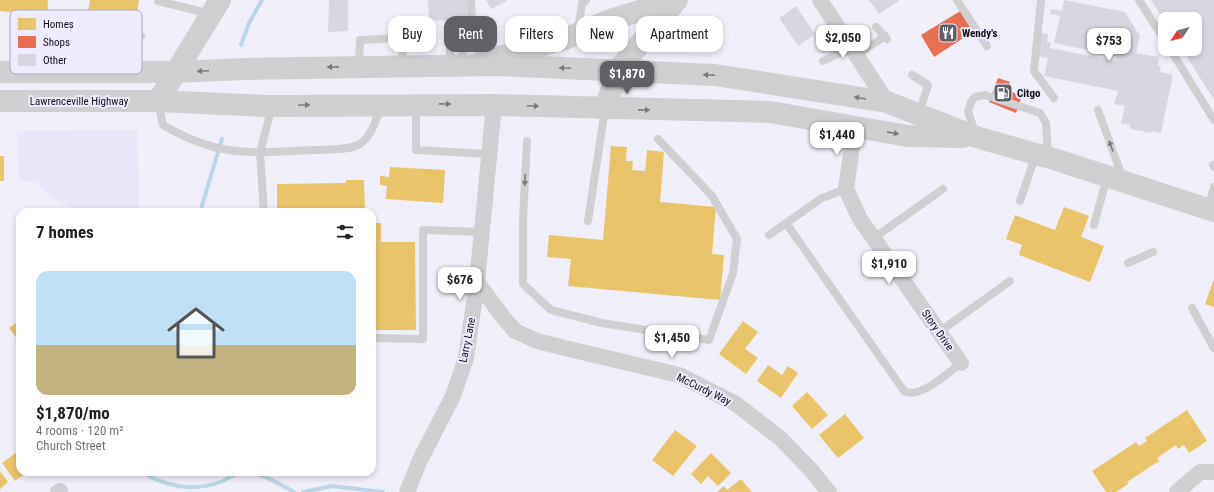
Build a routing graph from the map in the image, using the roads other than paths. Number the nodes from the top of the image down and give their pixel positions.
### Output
1 (471, 0) edge
2 (586, 0) edge
3 (677, 0) edge
4 (820, 0) edge
5 (958, 0) edge
6 (1041, 0) edge
7 (1139, 0) edge
8 (158, 1) dead end
9 (216, 7) edge
10 (472, 16) edge
11 (580, 16) edge
12 (623, 16) edge
13 (876, 27) dead end
14 (1158, 30) edge
15 (576, 35) edge
16 (987, 46) dead end
17 (854, 51) junction
18 (455, 52) edge
19 (462, 52) edge
20 (1174, 56) edge
21 (823, 61) dead end
22 (460, 65) junction
23 (618, 70) junction
24 (142, 72) edge
25 (174, 72) junction
26 (912, 75) dead end
27 (1054, 98) dead end
28 (0, 101) edge
29 (158, 101) junction
30 (887, 102) junction
31 (382, 104) junction
32 (416, 104) junction
33 (272, 105) junction
34 (494, 105) junction
35 (605, 109) junction
36 (1098, 110) dead end
37 (919, 114) junction
38 (1214, 120) edge
39 (855, 126) junction
40 (976, 137) junction
41 (658, 139) dead end
42 (527, 141) dead end
43 (260, 153) junction
44 (489, 154) junction
45 (1042, 156) junction
46 (1115, 179) junction
47 (1214, 187) edge
48 (846, 189) junction
49 (943, 189) dead end
50 (1020, 201) dead end
51 (264, 208) edge
52 (1211, 210) edge
53 (588, 221) dead end
54 (786, 223) junction
55 (1094, 225) dead end
56 (482, 232) junction
57 (769, 234) dead end
58 (874, 238) junction
59 (1153, 252) dead end
60 (1128, 263) dead end
61 (477, 282) junction
62 (1010, 282) dead end
63 (1192, 308) dead end
64 (939, 332) junction
65 (376, 338) edge
66 (1214, 348) edge
67 (961, 363) joint
68 (1214, 472) edge
69 (407, 492) edge
70 (829, 492) edge
71 (1177, 492) edge

1 - 10 lane
2 - 11 lane
3 - 12 main road
3 - 23 main road
4 - 17 street
5 - 16 lane
6 - 27 lane
7 - 14 lane
8 - 9 lane
9 - 25 main road
13 - 17 lane
15 - 22 main road
17 - 21 lane
17 - 30 street
18 - 22 lane
19 - 22 lane
20 - 38 lane
23 -> 22 main road
22 -> 25 main road
30 -> 23 main road
23 - 35 main road
24 - 25 main road
25 - 29 main road
26 - 37 lane
28 - 29 main road, Lawrenceville Highway
29 - 33 main road, Lawrenceville Highway
29 - 43 lane
30 - 37 main road
31 - 32 main road, Lawrenceville Highway
33 -> 31 main road, Lawrenceville Highway
31 - 43 lane
32 -> 34 main road, Lawrenceville Highway
32 - 44 lane
33 - 43 lane
34 -> 35 main road, Lawrenceville Highway
34 - 44 street, Larry Lane
35 -> 39 main road, Lawrenceville Highway
35 - 53 lane
46 -> 36 lane
37 - 40 main road
39 -> 40 main road, Lawrenceville Highway
39 - 48 street
40 - 45 main road
40 - 45 lane
42 -> 41 lane
43 - 51 lane
44 - 56 street, Larry Lane
45 - 46 main road
45 - 50 lane
46 - 52 main road
46 - 55 lane
47 - 52 lane
48 - 54 lane
48 - 58 street, Story Drive
49 - 58 lane
54 - 57 lane
54 - 67 lane
56 - 61 street, Larry Lane
56 - 65 lane
58 - 64 street, Story Drive
59 - 60 lane
61 - 69 street, Larry Lane
61 - 70 street, McCurdy Way
62 - 64 lane
63 - 66 lane
64 - 67 street, Story Drive
68 - 71 street

